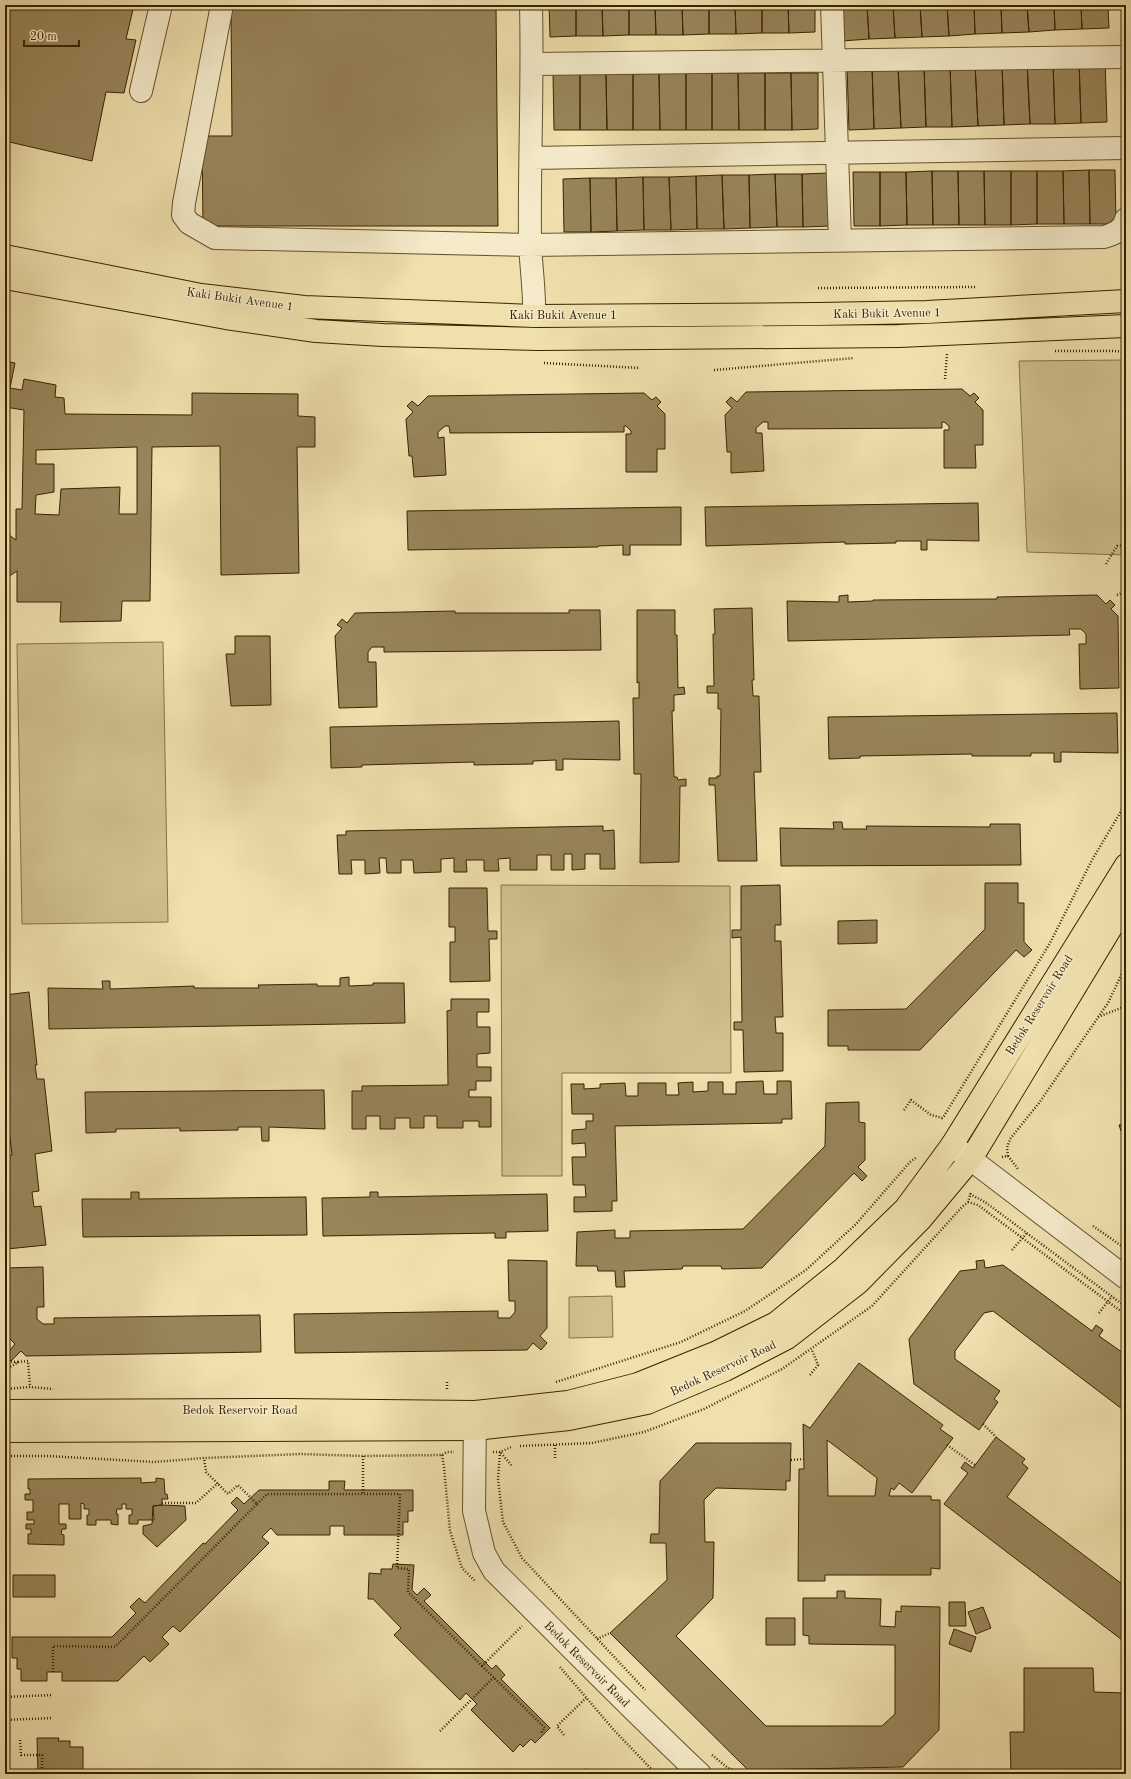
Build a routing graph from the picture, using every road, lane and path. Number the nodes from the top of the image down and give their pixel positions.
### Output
1 (161, 5) edge
2 (222, 5) edge
3 (531, 5) edge
4 (832, 5) edge
5 (1126, 57) edge
6 (834, 60) junction
7 (532, 64) junction
8 (141, 91) dead end
9 (1126, 148) edge
10 (837, 153) junction
11 (531, 158) junction
12 (1126, 219) edge
13 (840, 240) junction
14 (530, 245) junction
15 (5, 256) edge
16 (5, 278) edge
17 (984, 287) dead end
18 (818, 288) dead end
19 (1126, 301) edge
20 (534, 316) junction
21 (1126, 326) edge
22 (1052, 351) dead end
23 (1126, 353) edge
24 (947, 354) junction
25 (955, 354) dead end
26 (940, 355) dead end
27 (856, 358) dead end
28 (544, 363) dead end
29 (640, 368) dead end
30 (714, 370) dead end
31 (945, 379) dead end
32 (1126, 546) edge
33 (1106, 564) dead end
34 (1126, 591) edge
35 (1117, 595) dead end
36 (1126, 803) edge
37 (1126, 865) edge
38 (1126, 904) edge
39 (1126, 965) edge
40 (1126, 1006) edge
41 (1098, 1017) junction
42 (904, 1110) dead end
43 (952, 1145) junction
44 (922, 1156) dead end
45 (996, 1158) dead end
46 (971, 1159) junction
47 (970, 1194) dead end
48 (968, 1202) dead end
49 (1027, 1233) junction
50 (1022, 1238) junction
51 (1012, 1250) dead end
52 (1126, 1278) edge
53 (1112, 1296) junction
54 (1108, 1302) junction
55 (1126, 1307) edge
56 (1099, 1313) dead end
57 (1126, 1315) edge
58 (812, 1350) dead end
59 (5, 1361) edge
60 (18, 1362) junction
61 (10, 1367) dead end
62 (810, 1375) dead end
63 (447, 1382) dead end
64 (554, 1382) dead end
65 (5, 1389) edge
66 (447, 1392) dead end
67 (5, 1411) edge
68 (285, 1420) junction
69 (475, 1421) junction
70 (983, 1424) dead end
71 (5, 1431) edge
72 (996, 1437) dead end
73 (555, 1445) dead end
74 (947, 1445) dead end
75 (447, 1452) dead end
76 (5, 1456) edge
77 (363, 1456) junction
78 (204, 1458) junction
79 (804, 1459) dead end
80 (555, 1460) dead end
81 (791, 1460) dead end
82 (975, 1465) dead end
83 (512, 1466) dead end
84 (218, 1484) junction
85 (363, 1494) junction
86 (162, 1503) dead end
87 (257, 1504) junction
88 (528, 1630) dead end
89 (610, 1633) dead end
90 (597, 1639) junction
91 (556, 1663) dead end
92 (482, 1666) junction
93 (53, 1672) dead end
94 (494, 1677) junction
95 (646, 1692) dead end
96 (53, 1695) dead end
97 (5, 1697) edge
98 (586, 1698) junction
99 (53, 1718) dead end
100 (5, 1720) edge
101 (440, 1731) dead end
102 (544, 1734) dead end
103 (564, 1735) dead end
104 (20, 1740) dead end
105 (710, 1754) dead end
106 (588, 1768) dead end
107 (297, 1770) dead end
108 (42, 1774) edge
109 (297, 1774) edge
110 (582, 1774) edge
111 (656, 1774) edge
112 (700, 1774) edge
113 (744, 1774) edge

1 - 8 street
2 - 14 street
3 - 7 street
4 - 6 street
5 - 6 street
6 - 7 street
6 - 10 street
7 - 11 street
9 - 10 street
10 - 11 street
10 - 13 street
11 - 14 street
12 - 13 street
13 - 14 street
14 - 20 street
15 - 20 main road, Kaki Bukit Avenue 1
16 - 21 main road, Kaki Bukit Avenue 1
17 - 18 path
19 - 20 main road, Kaki Bukit Avenue 1
22 - 23 path
24 - 25 path
24 - 26 path
24 - 31 path
27 - 30 path
28 - 29 path
32 - 33 path
34 - 35 path
36 - 42 path
37 - 43 main road, Bedok Reservoir Road
38 - 46 main road, Bedok Reservoir Road
39 - 41 path
40 - 41 path
41 - 45 path
43 - 46 street
43 - 69 main road, Bedok Reservoir Road
44 - 64 path
46 - 52 street
46 - 69 main road, Bedok Reservoir Road
47 - 49 path
48 - 50 path
49 - 50 path
49 - 53 path
50 - 51 path
50 - 54 path
53 - 54 path
53 - 55 path
54 - 56 path
54 - 57 path
58 - 62 path
59 - 60 path
60 - 61 path
60 - 65 path
63 - 66 path
67 - 68 main road, Bedok Reservoir Road
68 - 69 main road, Bedok Reservoir Road
68 - 71 main road, Bedok Reservoir Road
69 - 112 street, Bedok Reservoir Road
70 - 72 path
73 - 80 path
74 - 82 path
75 - 77 path
76 - 78 path
77 - 78 path
77 - 85 path
78 - 84 path
79 - 81 path
83 - 90 path
84 - 86 path
84 - 87 path
85 - 87 path
85 - 92 path
87 - 93 path
88 - 92 path
89 - 90 path
90 - 95 path
91 - 98 path
92 - 94 path
94 - 101 path
94 - 102 path
96 - 97 path
98 - 103 path
98 - 111 path
99 - 100 path
104 - 108 path
105 - 113 path
106 - 110 path
107 - 109 path

